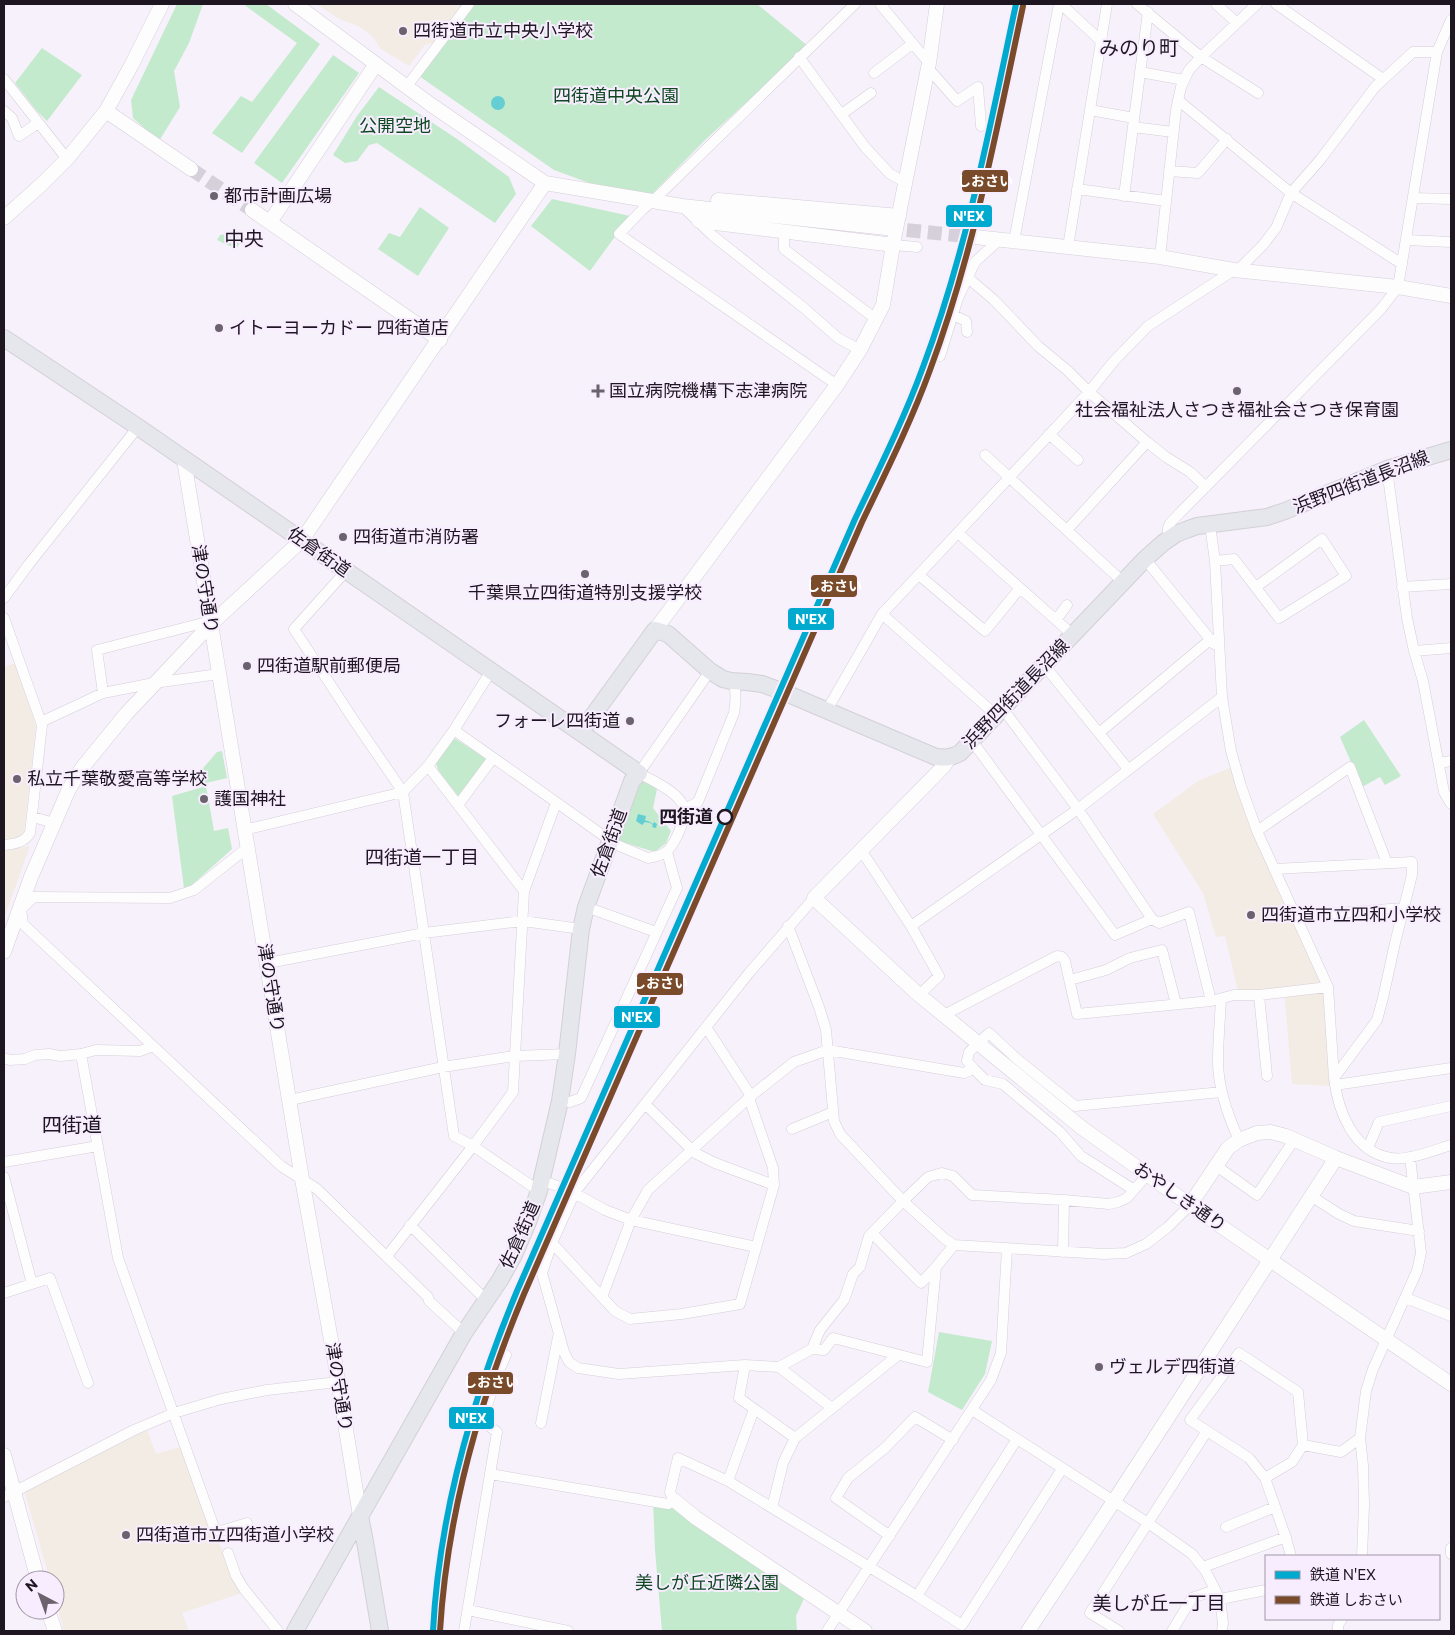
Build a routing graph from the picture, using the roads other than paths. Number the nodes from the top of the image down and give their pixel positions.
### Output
1 (162, 4) edge
2 (295, 4) edge
3 (469, 4) edge
4 (856, 4) edge
5 (880, 4) edge
6 (937, 4) edge
7 (1060, 4) edge
8 (1108, 4) edge
9 (1137, 4) edge
10 (1216, 4) edge
11 (1257, 4) edge
12 (1276, 4) edge
13 (1148, 12) junction
14 (1451, 20) edge
15 (1237, 23) junction
16 (1101, 41) junction
17 (912, 44) junction
18 (1437, 52) junction
19 (799, 57) junction
20 (1200, 57) junction
21 (376, 64) junction
22 (928, 65) junction
23 (1140, 72) junction
24 (874, 73) dead end
25 (4, 79) edge
26 (1383, 79) junction
27 (1184, 80) junction
28 (407, 86) junction
29 (871, 93) dead end
30 (1258, 93) dead end
31 (1178, 100) junction
32 (1090, 110) junction
33 (4, 111) edge
34 (106, 111) junction
35 (842, 114) junction
36 (1134, 122) junction
37 (38, 124) junction
38 (981, 126) dead end
39 (1174, 132) junction
40 (1226, 139) junction
41 (67, 158) junction
42 (192, 169) tunnel mouth
43 (1169, 171) junction
44 (906, 182) junction
45 (545, 183) junction
46 (1077, 189) junction
47 (1291, 193) junction
48 (1124, 196) junction
49 (1413, 198) junction
50 (1451, 199) edge
51 (654, 201) junction
52 (1166, 201) junction
53 (682, 206) junction
54 (252, 210) tunnel mouth
55 (899, 216) junction
56 (4, 218) edge
57 (699, 221) junction
58 (270, 222) junction
59 (886, 228) tunnel mouth
60 (784, 232) junction
61 (975, 237) tunnel mouth
62 (999, 240) junction
63 (1406, 240) junction
64 (1014, 241) junction
65 (1451, 242) edge
66 (894, 245) junction
67 (917, 247) dead end
68 (1068, 247) junction
69 (1160, 257) junction
70 (1402, 264) junction
71 (1236, 270) junction
72 (967, 278) junction
73 (1398, 287) junction
74 (1451, 296) edge
75 (952, 315) junction
76 (876, 320) junction
77 (967, 332) dead end
78 (4, 338) edge
79 (440, 340) junction
80 (860, 350) junction
81 (940, 356) dead end
82 (837, 385) junction
83 (1089, 392) junction
84 (138, 427) junction
85 (1050, 434) junction
86 (1147, 442) junction
87 (1451, 450) edge
88 (985, 456) dead end
89 (1073, 459) dead end
90 (184, 460) junction
91 (1387, 469) junction
92 (1009, 479) junction
93 (1206, 487) junction
94 (1210, 525) junction
95 (1067, 530) junction
96 (958, 533) junction
97 (1170, 538) junction
98 (302, 540) junction
99 (1145, 559) junction
100 (1215, 562) junction
101 (346, 571) junction
102 (919, 575) junction
103 (1123, 582) junction
104 (1451, 584) edge
105 (1256, 587) junction
106 (1402, 587) junction
107 (1020, 588) junction
108 (4, 598) edge
109 (1067, 605) dead end
110 (882, 614) junction
111 (4, 618) edge
112 (1056, 620) junction
113 (211, 624) junction
114 (655, 630) junction
115 (1073, 635) junction
116 (1211, 639) junction
117 (1451, 648) edge
118 (1219, 650) junction
119 (1414, 652) junction
120 (1044, 665) junction
121 (491, 671) junction
122 (710, 671) junction
123 (218, 674) junction
124 (734, 682) junction
125 (154, 683) junction
126 (103, 693) junction
127 (1222, 697) junction
128 (827, 710) junction
129 (1000, 712) junction
130 (41, 722) junction
131 (454, 730) junction
132 (581, 732) junction
133 (1099, 732) junction
134 (972, 741) junction
135 (493, 758) junction
136 (949, 758) junction
137 (1451, 761) edge
138 (1439, 763) junction
139 (428, 766) junction
140 (1128, 769) junction
141 (638, 772) junction
142 (403, 792) junction
143 (556, 803) junction
144 (1451, 804) edge
145 (458, 805) junction
146 (684, 809) junction
147 (1078, 809) junction
148 (33, 817) junction
149 (54, 823) junction
150 (244, 830) junction
151 (1257, 831) junction
152 (1042, 834) junction
153 (610, 842) junction
154 (4, 845) edge
155 (248, 848) junction
156 (862, 850) junction
157 (667, 852) junction
158 (1387, 863) junction
159 (1274, 869) junction
160 (524, 891) junction
161 (814, 898) junction
162 (586, 907) junction
163 (1404, 908) junction
164 (21, 909) junction
165 (1297, 916) junction
166 (1152, 919) junction
167 (523, 921) junction
168 (788, 926) junction
169 (911, 926) junction
170 (581, 929) junction
171 (656, 932) junction
172 (424, 933) junction
173 (4, 952) edge
174 (268, 963) junction
175 (1070, 980) junction
176 (1328, 987) junction
177 (919, 995) junction
178 (1259, 995) junction
179 (1216, 1000) junction
180 (1176, 1004) junction
181 (944, 1015) junction
182 (706, 1026) junction
183 (978, 1042) junction
184 (153, 1046) junction
185 (828, 1050) junction
186 (80, 1054) junction
187 (568, 1054) junction
188 (514, 1056) junction
189 (4, 1058) edge
190 (444, 1067) junction
191 (1451, 1068) edge
192 (974, 1069) junction
193 (1267, 1076) dead end
194 (1334, 1082) junction
195 (1222, 1092) junction
196 (750, 1097) junction
197 (290, 1100) junction
198 (560, 1101) junction
199 (645, 1104) junction
200 (1451, 1106) edge
201 (833, 1112) junction
202 (792, 1129) dead end
203 (1239, 1140) junction
204 (1294, 1140) junction
205 (1451, 1145) edge
206 (98, 1146) junction
207 (473, 1146) junction
208 (1368, 1148) junction
209 (691, 1151) junction
210 (1410, 1157) junction
211 (1336, 1158) junction
212 (4, 1162) edge
213 (1215, 1165) junction
214 (1148, 1174) junction
215 (4, 1177) edge
216 (302, 1179) junction
217 (1451, 1182) edge
218 (540, 1186) junction
219 (774, 1186) junction
220 (1413, 1187) junction
221 (1134, 1190) junction
222 (575, 1192) junction
223 (1311, 1196) junction
224 (1064, 1200) junction
225 (902, 1201) junction
226 (1190, 1205) junction
227 (631, 1220) junction
228 (410, 1225) junction
229 (1419, 1231) junction
230 (872, 1233) junction
231 (552, 1243) junction
232 (954, 1245) junction
233 (756, 1246) junction
234 (1007, 1249) junction
235 (1063, 1252) junction
236 (387, 1256) junction
237 (1271, 1260) junction
238 (936, 1267) junction
239 (32, 1284) junction
240 (4, 1293) edge
241 (602, 1297) junction
242 (1406, 1298) junction
243 (486, 1300) junction
244 (1451, 1304) edge
245 (1449, 1315) edge
246 (464, 1333) junction
247 (558, 1334) junction
248 (1387, 1339) junction
249 (812, 1349) junction
250 (506, 1355) dead end
251 (896, 1356) junction
252 (745, 1366) junction
253 (779, 1367) junction
254 (88, 1382) dead end
255 (338, 1382) junction
256 (1451, 1384) edge
257 (832, 1408) junction
258 (754, 1409) junction
259 (972, 1410) junction
260 (174, 1413) junction
261 (542, 1423) dead end
262 (1207, 1431) junction
263 (795, 1438) junction
264 (1360, 1438) junction
265 (1016, 1439) junction
266 (953, 1440) junction
267 (1303, 1445) junction
268 (4, 1455) edge
269 (1062, 1469) junction
270 (490, 1474) junction
271 (1265, 1478) junction
272 (728, 1481) junction
273 (9, 1495) edge
274 (674, 1500) junction
275 (1114, 1501) junction
276 (1276, 1507) junction
277 (772, 1508) junction
278 (360, 1516) junction
279 (247, 1523) dead end
280 (1148, 1523) junction
281 (1226, 1527) dead end
282 (890, 1536) junction
283 (1286, 1537) junction
284 (1451, 1548) edge
285 (228, 1553) dead end
286 (1451, 1554) edge
287 (1291, 1555) edge
288 (1362, 1555) edge
289 (870, 1567) junction
290 (1203, 1568) junction
291 (35, 1570) edge
292 (1265, 1590) edge
293 (1217, 1595) junction
294 (916, 1596) junction
295 (468, 1610) junction
296 (839, 1615) junction
297 (1332, 1620) edge
298 (278, 1631) edge
299 (295, 1631) edge
300 (380, 1631) edge
301 (464, 1631) edge
302 (568, 1631) edge
303 (827, 1631) edge
304 (865, 1631) edge
305 (1028, 1631) edge
306 (1119, 1631) edge
307 (1172, 1631) edge
308 (1222, 1631) edge
309 (1338, 1631) edge

1 - 34 street
2 - 21 street
3 - 28 street
4 - 19 street
5 - 17 street
6 - 22 street
7 - 16 street
7 - 64 street
8 - 16 street
9 - 13 street
10 - 15 street
11 - 15 street
12 - 26 street
13 - 20 street
13 - 23 street
14 - 18 street
15 - 20 street
16 - 32 street
17 - 22 street
17 - 24 street
18 - 26 street
18 - 49 street
19 - 35 street
19 - 51 street
20 - 27 street
20 - 30 street
21 - 28 street
21 - 58 street
22 - 38 street
22 - 44 street
23 - 27 street
23 - 36 street
25 - 37 street
26 - 47 street
27 - 31 street
28 - 45 street
29 - 35 street
31 - 39 street
31 - 40 street
32 - 36 street
32 - 46 street
33 - 37 street
34 - 41 street
34 - 42 street
35 - 44 street
36 - 39 street
36 - 48 street
37 - 41 street
39 - 43 street
40 - 43 street
40 - 47 street
41 - 56 street
43 - 52 street
44 - 55 street
45 - 51 street
45 - 79 street
46 - 48 street
46 - 68 street
47 - 70 street
47 - 71 street
48 - 52 street
49 - 50 street
49 - 63 street
51 - 53 street
51 - 82 street
52 - 69 street
53 - 55 street
53 - 57 street
53 - 59 street
54 - 58 street
55 - 66 street
57 - 60 street
57 - 80 street
58 - 79 street
60 - 66 street
60 - 76 street
61 - 62 street
62 - 64 street
62 - 72 street
63 - 65 street
63 - 70 street
64 - 68 street
66 - 67 street
66 - 76 street
68 - 69 street
69 - 71 street
70 - 73 street
71 - 73 street
71 - 83 street
72 - 75 street
72 - 83 street
73 - 74 street
73 - 93 street
75 - 77 street
75 - 81 street
76 - 80 street
78 - 84 main road, 佐倉街道
79 - 98 street
80 - 82 street
82 - 114 street
83 - 85 street
83 - 86 street
84 - 90 main road, 佐倉街道
84 - 108 street
85 - 89 street
85 - 92 street
86 - 93 street
86 - 95 street
87 - 91 main road, 浜野四街道長沼線
88 - 92 street
90 - 98 main road, 佐倉街道
90 - 113 street, 津の守通り
91 - 94 main road, 浜野四街道長沼線
91 - 106 street
92 - 95 street
92 - 96 street
93 - 97 street
94 - 97 main road, 浜野四街道長沼線
94 - 100 street
95 - 103 street
96 - 102 street
96 - 107 street
97 - 99 main road, 浜野四街道長沼線
98 - 101 main road, 佐倉街道
98 - 113 street
99 - 103 main road, 浜野四街道長沼線
99 - 116 street
100 - 105 street
100 - 118 street
101 - 121 main road, 佐倉街道
101 - 142 street
102 - 107 street
102 - 110 street
103 - 115 main road, 浜野四街道長沼線
104 - 106 street
105 - 105 street
106 - 119 street
107 - 112 street
109 - 112 street
110 - 128 street
110 - 129 street
111 - 130 street
112 - 115 street
113 - 123 street, 津の守通り
113 - 125 street
113 - 126 street
114 - 122 main road, 浜野四街道長沼線
114 - 132 main road
115 - 120 main road, 浜野四街道長沼線
116 - 118 street
116 - 133 street
117 - 119 street
118 - 127 street
119 - 138 street
120 - 129 main road, 浜野四街道長沼線
120 - 133 street
121 - 131 street
121 - 132 main road, 佐倉街道
122 - 124 main road, 浜野四街道長沼線
122 - 141 street
123 - 125 street
123 - 150 street, 津の守通り
124 - 128 main road, 浜野四街道長沼線
124 - 146 street
125 - 126 street
125 - 149 street
126 - 130 street
127 - 140 street
127 - 151 street
128 - 136 main road, 浜野四街道長沼線
129 - 134 main road, 浜野四街道長沼線
129 - 147 street
130 - 148 street
131 - 135 street
131 - 139 street
132 - 141 main road, 佐倉街道
133 - 140 street
134 - 136 main road, 浜野四街道長沼線
134 - 152 street
135 - 143 street
135 - 145 street
136 - 156 street
137 - 138 street
138 - 144 street
139 - 142 street
139 - 145 street
140 - 147 street
141 - 146 street
141 - 153 main road, 佐倉街道
142 - 150 street
142 - 172 street
143 - 153 street
143 - 160 street
145 - 160 street
146 - 157 street
147 - 152 street
147 - 166 street
148 - 149 street
148 - 154 street
149 - 164 street
150 - 155 street, 津の守通り
151 - 158 street
151 - 159 street
152 - 166 street
152 - 169 street
153 - 157 street
153 - 162 main road, 佐倉街道
155 - 164 street
155 - 174 street, 津の守通り
156 - 161 street
156 - 169 street
157 - 171 street
158 - 159 street
158 - 163 street
159 - 165 street
160 - 167 street
161 - 168 street
161 - 177 street, おやしき通り
162 - 170 main road, 佐倉街道
162 - 171 street
163 - 165 street
163 - 194 street
164 - 173 street
164 - 184 street
165 - 176 street
166 - 179 street
167 - 170 street
167 - 172 street
167 - 188 street
168 - 182 street
168 - 185 street
169 - 177 street
170 - 187 main road, 佐倉街道
171 - 198 street
172 - 174 street
172 - 190 street
174 - 197 street, 津の守通り
175 - 180 street
175 - 180 street
175 - 181 street
176 - 178 street
176 - 194 street
177 - 181 street, おやしき通り
178 - 179 street
178 - 193 street
179 - 180 street
179 - 195 street
181 - 183 street, おやしき通り
182 - 196 street
182 - 199 street
183 - 192 street
183 - 195 street
183 - 214 street, おやしき通り
184 - 186 street
184 - 216 street
185 - 192 street
185 - 196 street
185 - 201 street
186 - 189 street
186 - 206 street
187 - 188 street
187 - 198 main road, 佐倉街道
188 - 190 street
188 - 207 street
190 - 197 street
190 - 207 street
191 - 194 street
192 - 221 street
194 - 208 street
195 - 203 street
196 - 209 street
196 - 219 street
197 - 216 street, 津の守通り
198 - 218 main road, 佐倉街道
199 - 209 street
199 - 222 street
200 - 208 street
201 - 202 street
201 - 225 street
203 - 204 street
203 - 213 street
204 - 211 street
204 - 213 street
205 - 210 street
206 - 212 street
206 - 260 street
207 - 218 street
207 - 228 street
208 - 210 street
209 - 219 street
209 - 227 street
210 - 220 street
211 - 220 street
211 - 223 street
213 - 226 street
214 - 221 street
214 - 226 street, おやしき通り
215 - 239 street
216 - 236 street
216 - 255 street, 津の守通り
217 - 220 street
218 - 222 street
218 - 243 main road, 佐倉街道
219 - 233 street
220 - 229 street
221 - 224 street
222 - 227 street
222 - 231 street
223 - 229 street
223 - 237 street
224 - 225 street
224 - 235 street
225 - 230 street
225 - 232 street
226 - 235 street
226 - 237 street, おやしき通り
227 - 233 street
227 - 241 street
228 - 236 street
228 - 243 street
229 - 242 street
230 - 238 street
230 - 249 street
231 - 241 street
231 - 247 street
232 - 234 street
232 - 238 street
233 - 241 street
234 - 235 street
234 - 259 street
236 - 246 street
237 - 248 street, おやしき通り
237 - 275 street
238 - 251 street
239 - 240 street
239 - 254 street
242 - 245 street
242 - 248 street
243 - 246 main road, 佐倉街道
244 - 245 street
246 - 278 main road, 佐倉街道
247 - 252 street
247 - 261 street
248 - 256 street, おやしき通り
248 - 264 street
249 - 251 street
249 - 253 street
250 - 270 street
251 - 257 street
252 - 253 street
252 - 258 street
253 - 257 street
255 - 260 street
255 - 278 street, 津の守通り
257 - 263 street
258 - 263 street
258 - 272 street
259 - 265 street
259 - 266 street
260 - 273 street
260 - 279 street
262 - 267 street
262 - 271 street
262 - 280 street
263 - 277 street
264 - 267 street
264 - 288 street
265 - 269 street
265 - 294 street
266 - 282 street
266 - 282 street
267 - 271 street
268 - 273 street
269 - 275 street
269 - 294 street
270 - 274 street
270 - 295 street
271 - 276 street
272 - 274 street
272 - 277 street
273 - 291 street
274 - 296 street
275 - 280 street
275 - 305 street
276 - 281 street
276 - 283 street
277 - 289 street
278 - 299 main road
278 - 300 main road
280 - 290 street
280 - 306 street
282 - 289 street
283 - 287 street
283 - 290 street
284 - 286 street
285 - 298 street
289 - 294 street
289 - 296 street
290 - 293 street
292 - 293 street
293 - 307 street
293 - 308 street
295 - 301 street
295 - 302 street
296 - 303 street
296 - 304 street
297 - 309 street

